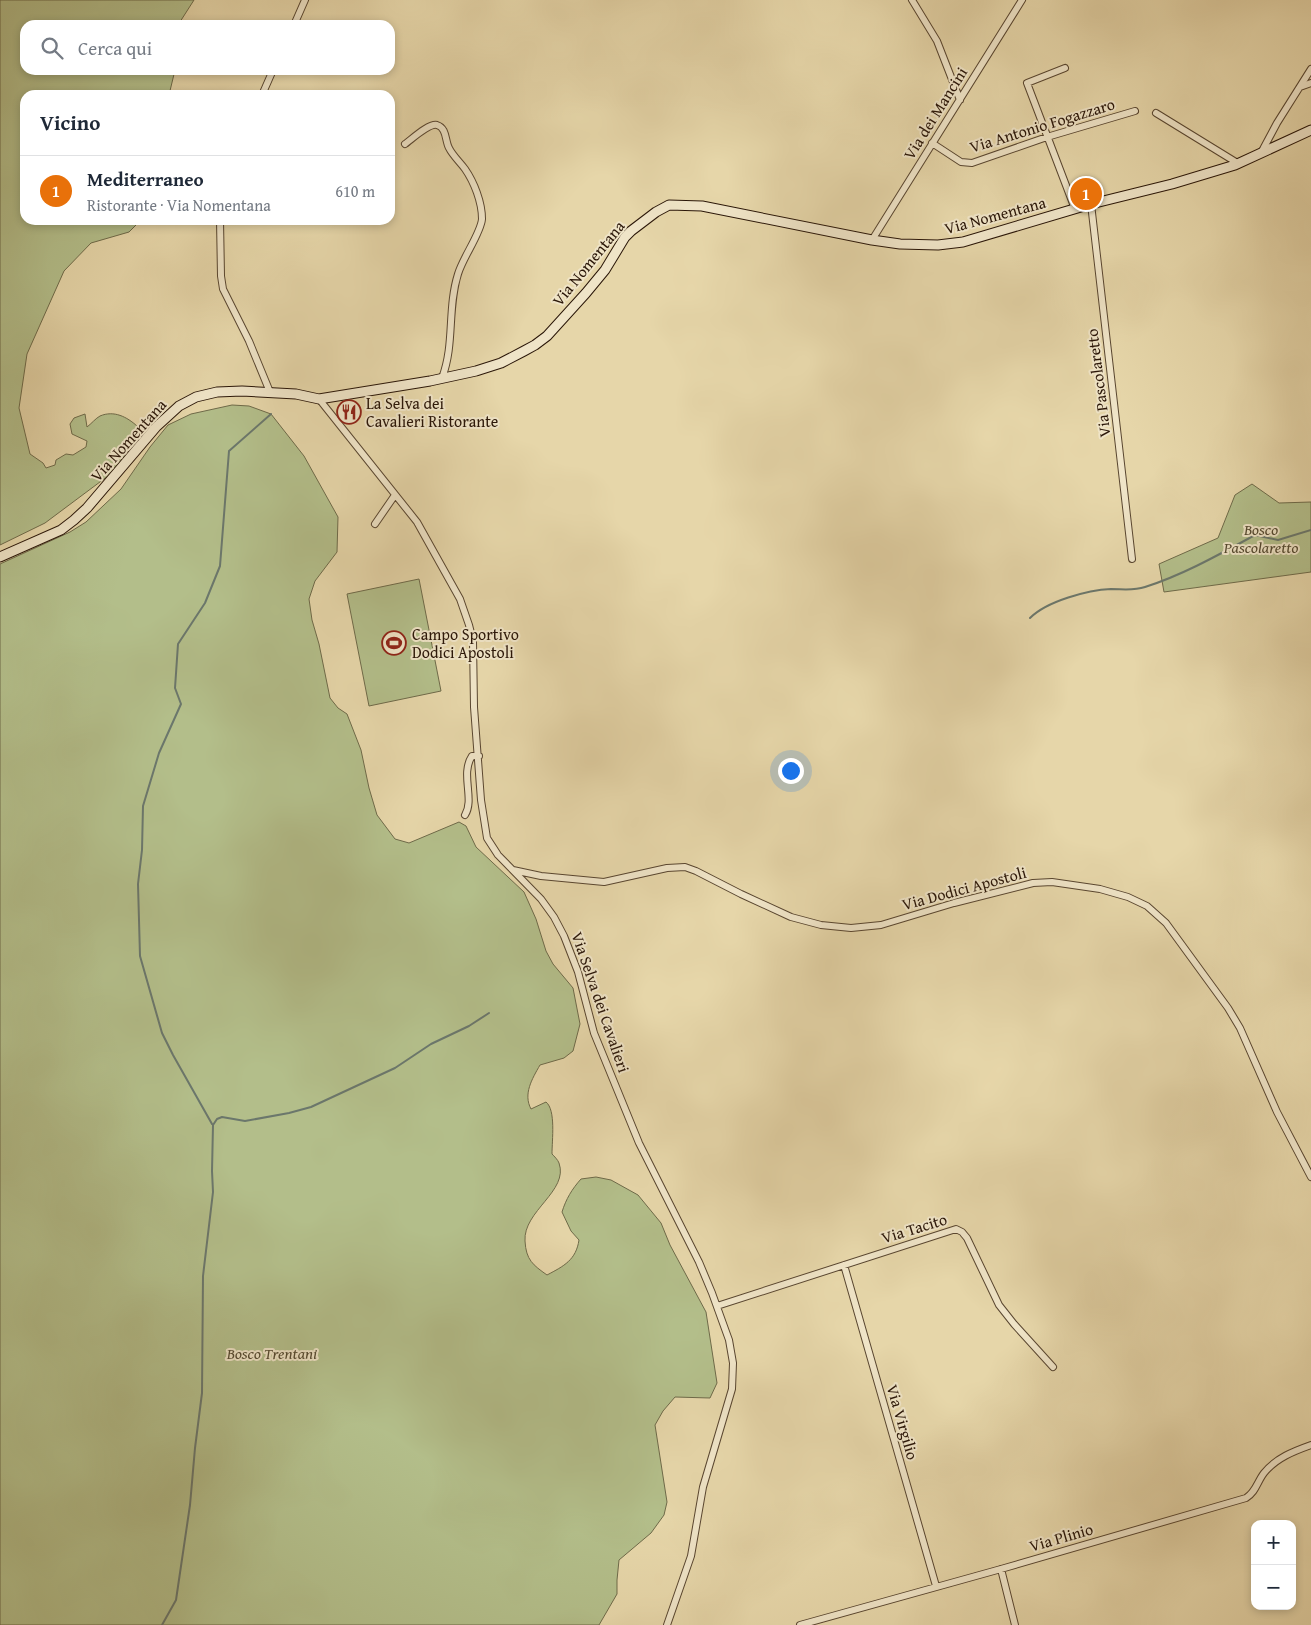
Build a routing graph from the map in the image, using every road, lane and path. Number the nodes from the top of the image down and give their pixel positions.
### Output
1 (305, 0) edge
2 (912, 0) edge
3 (1022, 0) edge
4 (296, 20) edge
5 (1065, 68) dead end
6 (1311, 69) edge
7 (271, 75) edge
8 (1311, 83) edge
9 (1300, 87) junction
10 (264, 90) edge
11 (960, 100) junction
12 (1135, 111) dead end
13 (1156, 113) dead end
14 (1311, 130) edge
15 (1047, 137) junction
16 (932, 143) junction
17 (405, 144) dead end
18 (1260, 154) junction
19 (1239, 164) junction
20 (1091, 204) junction
21 (1075, 209) junction
22 (220, 225) edge
23 (872, 240) junction
24 (442, 378) junction
25 (270, 392) junction
26 (319, 398) junction
27 (395, 495) junction
28 (375, 524) dead end
29 (0, 557) edge
30 (1132, 559) dead end
31 (479, 756) junction
32 (465, 815) dead end
33 (512, 870) junction
34 (1311, 1177) edge
35 (844, 1265) junction
36 (717, 1306) junction
37 (1053, 1367) dead end
38 (1311, 1445) edge
39 (1001, 1569) junction
40 (936, 1586) junction
41 (667, 1625) edge
42 (800, 1625) edge
43 (1015, 1625) edge

1 - 4 street
2 - 11 street
3 - 11 street, Via dei Mancini
5 - 15 street
6 - 9 street
7 - 10 street
8 - 9 street
9 - 18 street
11 - 16 street, Via dei Mancini
12 - 15 street, Via Antonio Fogazzaro
13 - 19 street
14 - 18 main road, Via Nomentana
15 - 16 street, Via Antonio Fogazzaro
15 - 21 street
16 - 23 street, Via dei Mancini
17 - 24 street
18 - 19 main road, Via Nomentana
19 - 20 main road, Via Nomentana
20 - 21 main road, Via Nomentana
20 - 30 street, Via Pascolaretto
21 - 23 main road, Via Nomentana
22 - 25 street
23 - 24 main road, Via Nomentana
24 - 26 main road, Via Nomentana
25 - 26 main road, Via Nomentana
25 - 29 main road, Via Nomentana
26 - 27 street, Via Selva dei Cavalieri
27 - 28 street
27 - 31 street, Via Selva dei Cavalieri
31 - 32 street
31 - 33 street, Via Selva dei Cavalieri
33 - 34 street, Via Dodici Apostoli
33 - 36 street, Via Selva dei Cavalieri
35 - 36 street, Via Tacito
35 - 37 street, Via Tacito
35 - 40 street, Via Virgilio
36 - 41 street, Via Selva dei Cavalieri
38 - 39 street, Via Plinio
39 - 40 street, Via Plinio
39 - 43 street
40 - 42 street, Via Plinio

